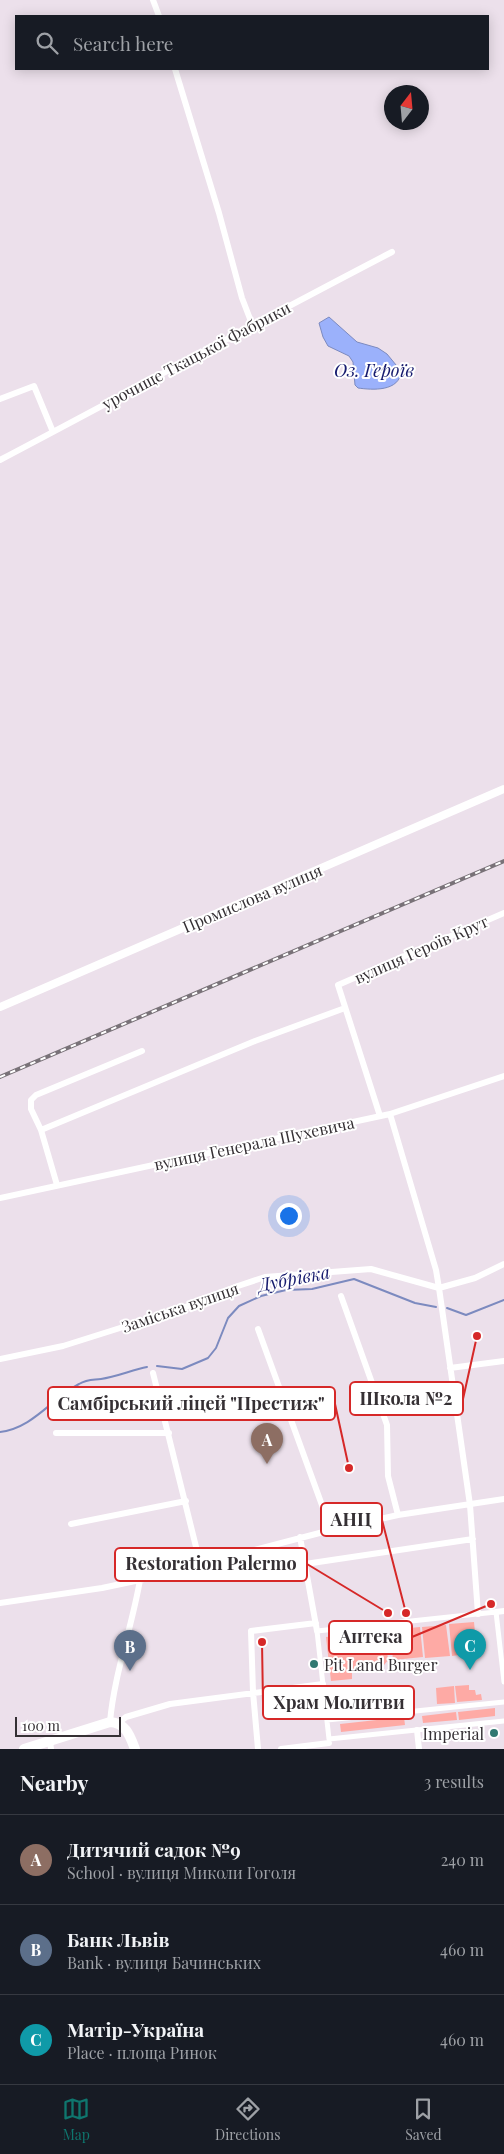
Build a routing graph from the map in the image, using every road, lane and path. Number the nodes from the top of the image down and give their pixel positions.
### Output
1 (154, 0) edge
2 (159, 15) edge
3 (175, 70) edge
4 (392, 252) dead end
5 (252, 324) junction
6 (0, 399) edge
7 (53, 432) junction
8 (0, 460) edge
9 (504, 789) edge
10 (504, 913) edge
11 (0, 1007) edge
12 (345, 1008) junction
13 (142, 1051) dead end
14 (504, 1076) edge
15 (390, 1114) junction
16 (380, 1116) junction
17 (41, 1130) junction
18 (57, 1185) junction
19 (0, 1198) edge
20 (504, 1264) edge
21 (440, 1288) junction
22 (342, 1296) dead end
23 (258, 1329) dead end
24 (0, 1359) edge
25 (504, 1361) edge
26 (450, 1368) junction
27 (153, 1373) dead end
28 (56, 1433) dead end
29 (169, 1433) junction
30 (504, 1499) edge
31 (186, 1501) junction
32 (470, 1505) junction
33 (398, 1515) junction
34 (71, 1524) dead end
35 (331, 1530) junction
36 (300, 1537) junction
37 (473, 1539) junction
38 (200, 1563) junction
39 (305, 1564) junction
40 (140, 1580) junction
41 (0, 1603) edge
42 (504, 1611) edge
43 (496, 1612) junction
44 (478, 1614) junction
45 (317, 1627) junction
46 (504, 1682) edge
47 (323, 1684) junction
48 (253, 1692) junction
49 (504, 1702) edge
50 (327, 1720) junction
51 (504, 1721) edge
52 (114, 1722) junction
53 (417, 1730) junction
54 (329, 1744) edge
55 (51, 1745) edge
56 (24, 1749) edge
57 (136, 1749) edge
58 (258, 1749) edge
59 (282, 1749) edge
60 (419, 1749) edge

1 - 2 street
3 - 5 street
4 - 5 street, урочище Ткацької Фабрики
5 - 7 street, урочище Ткацької Фабрики
6 - 7 street
7 - 8 street, урочище Ткацької Фабрики
9 - 11 street, Промислова вулиця
10 - 12 street, вулиця Героїв Крут
12 - 16 street
12 - 17 street
13 - 17 street
14 - 15 street, вулиця Генерала Шухевича
15 - 16 street, вулиця Генерала Шухевича
15 - 21 street
16 - 18 street, вулиця Генерала Шухевича
17 - 18 street
18 - 19 street, вулиця Генерала Шухевича
20 - 21 street
21 - 24 street, Заміська вулиця
21 - 26 street
22 - 33 street
23 - 35 street
25 - 26 street
26 - 32 street
27 - 29 street
28 - 29 street
29 - 31 street
30 - 32 street
31 - 34 street
31 - 38 street
32 - 33 street
32 - 37 street
33 - 35 street
35 - 36 street
36 - 38 street
36 - 39 street
37 - 39 street
37 - 44 street
38 - 40 street
39 - 45 street
40 - 41 street
40 - 52 street
42 - 43 street
43 - 44 street
43 - 46 street
44 - 45 street
45 - 47 street
45 - 48 street
47 - 48 street
47 - 50 street
48 - 52 street
48 - 58 street
49 - 50 street
50 - 54 street
51 - 53 street
52 - 55 main road
52 - 57 main road
53 - 54 street
53 - 60 street
54 - 59 street
55 - 56 main road

